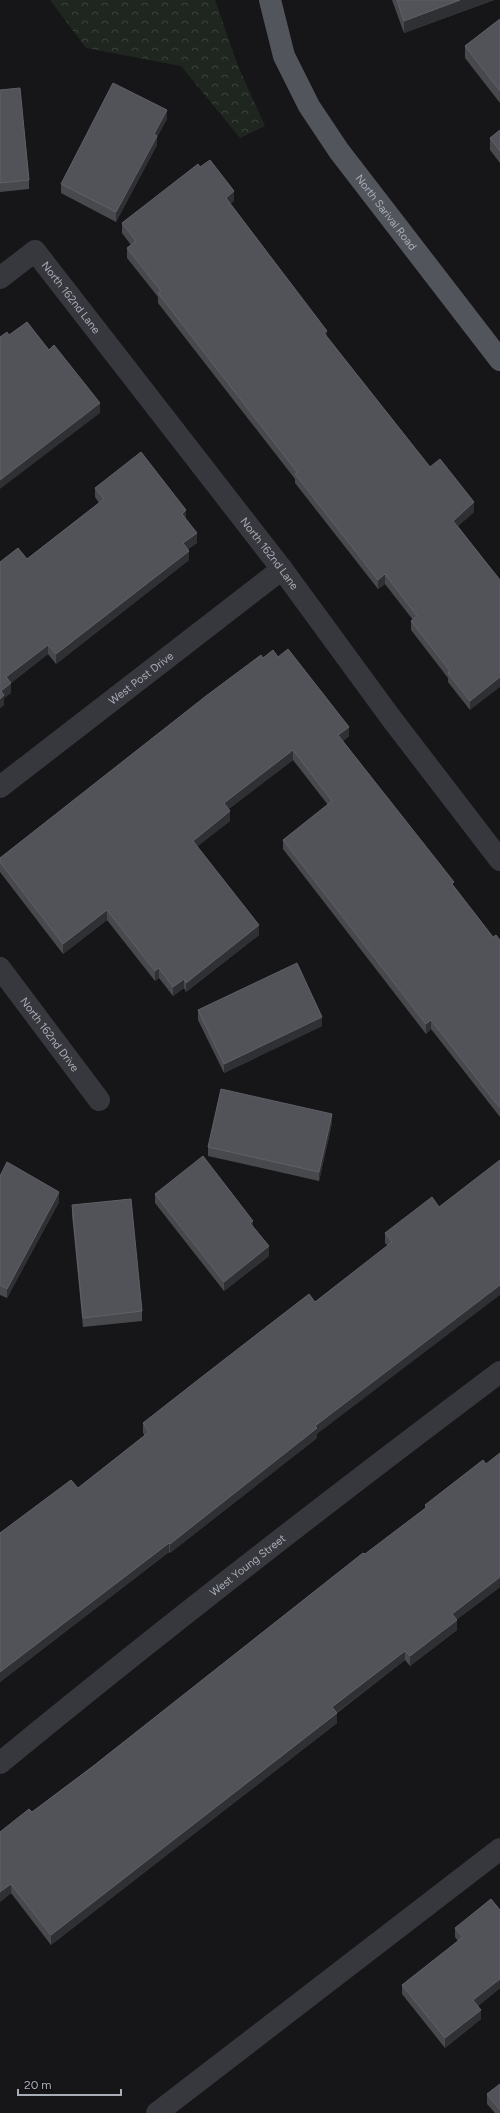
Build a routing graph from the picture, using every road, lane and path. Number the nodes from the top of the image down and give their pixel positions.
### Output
1 (270, 0) edge
2 (0, 278) edge
3 (500, 360) edge
4 (282, 569) junction
5 (0, 787) edge
6 (500, 860) edge
7 (0, 968) edge
8 (99, 1100) dead end
9 (500, 1372) edge
10 (0, 1763) edge
11 (500, 1849) edge
12 (157, 2113) edge

1 - 3 main road, North Sarival Road
2 - 4 street, North 162nd Lane
4 - 5 street, West Post Drive
4 - 6 street, North 162nd Lane
7 - 8 street, North 162nd Drive
9 - 10 street, West Young Street
11 - 12 street

